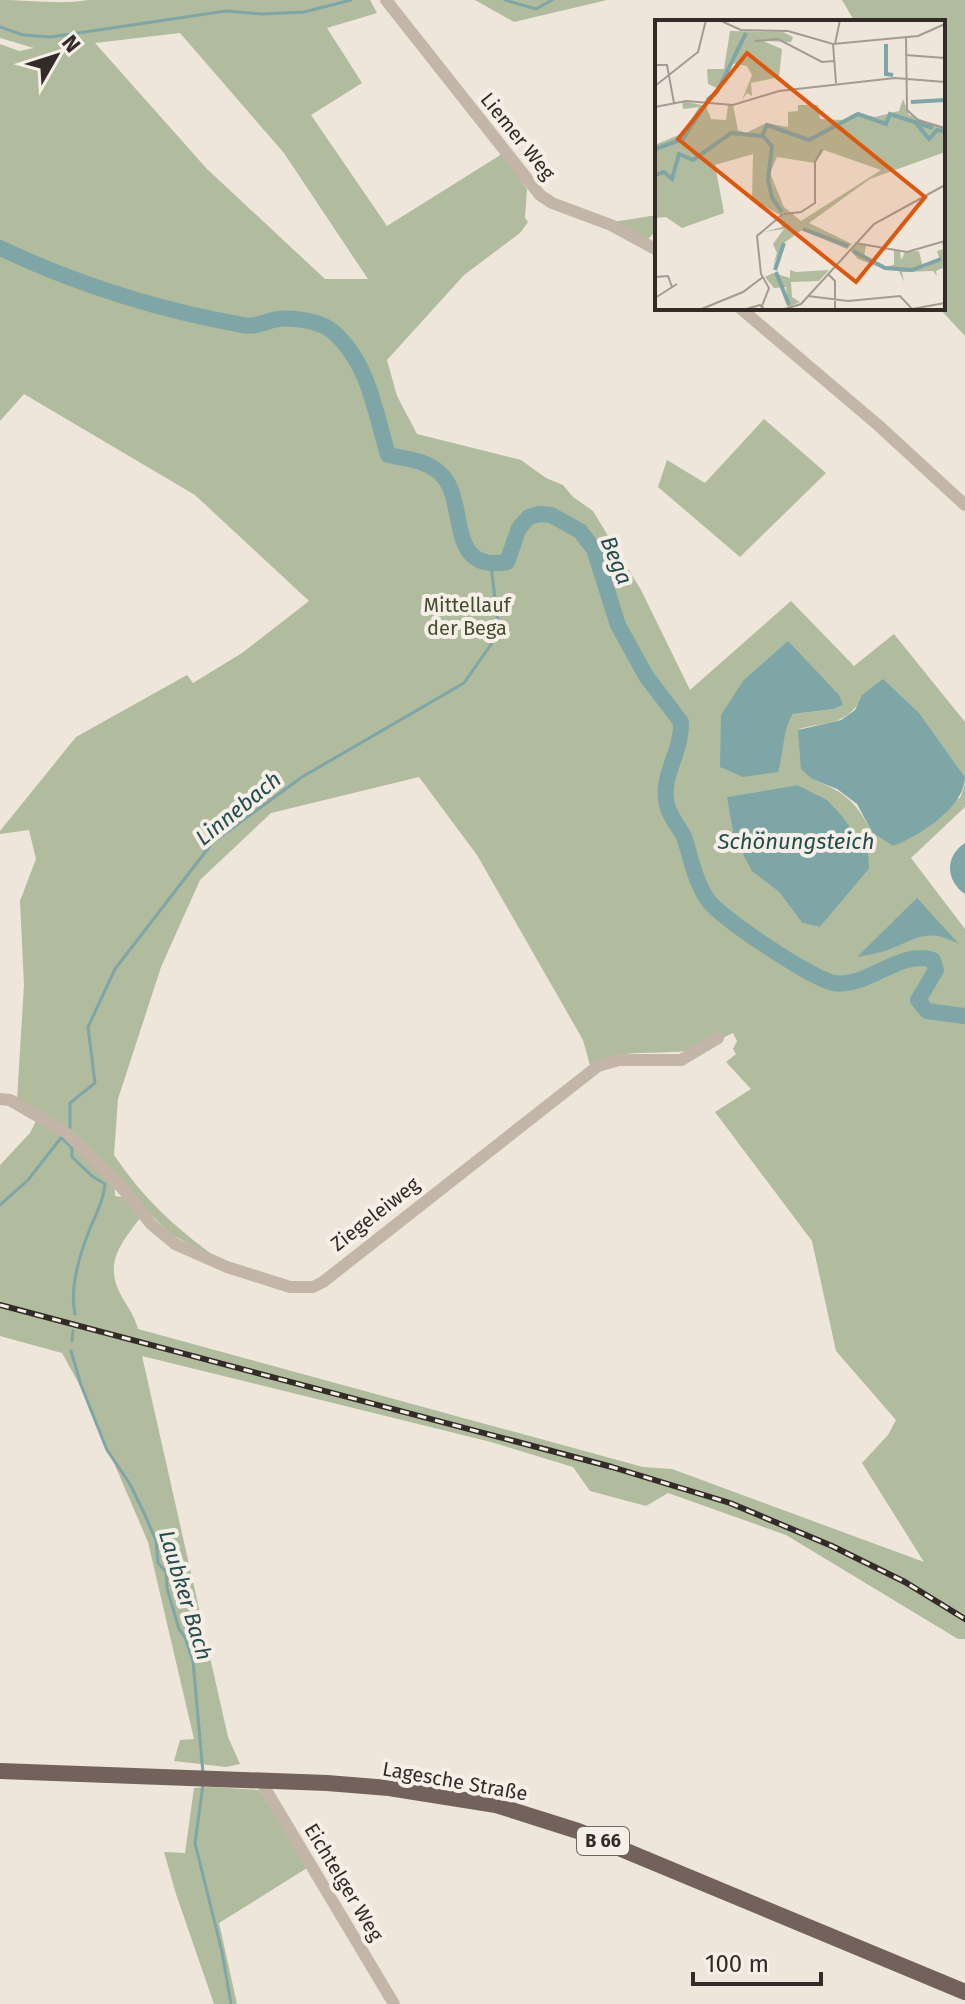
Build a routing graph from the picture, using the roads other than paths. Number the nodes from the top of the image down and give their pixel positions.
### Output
1 (386, 0) edge
2 (655, 249) edge
3 (742, 310) edge
4 (965, 505) edge
5 (718, 1038) dead end
6 (0, 1099) edge
7 (0, 1771) edge
8 (260, 1780) junction
9 (965, 1992) edge
10 (394, 2004) edge

1 - 2 street, Liemer Weg
3 - 4 street
5 - 6 street, Ziegeleiweg
7 - 8 main road, Lagesche Straße / B 66
8 - 9 main road, Lagesche Straße / B 66
8 - 10 street, Eichtelger Weg

